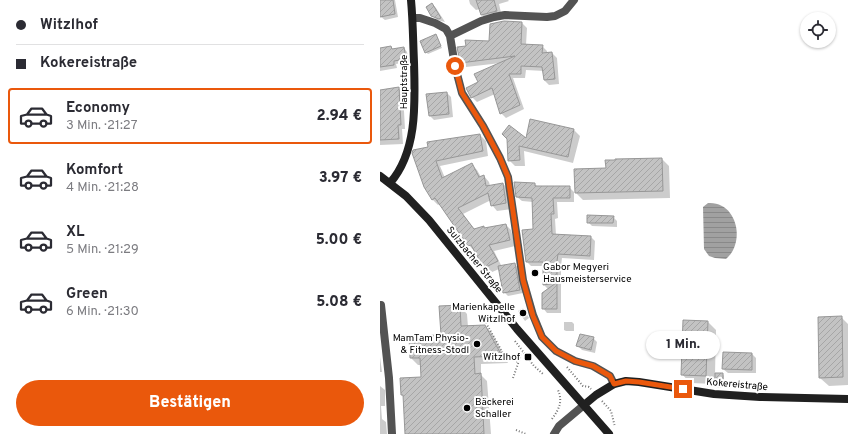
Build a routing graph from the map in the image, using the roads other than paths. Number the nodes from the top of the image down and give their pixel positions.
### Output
1 (411, 0) edge
2 (574, 0) edge
3 (413, 18) junction
4 (450, 36) junction
5 (380, 176) edge
6 (390, 183) junction
7 (381, 305) edge
8 (614, 384) junction
9 (848, 400) edge
10 (584, 405) junction
11 (392, 434) edge
12 (554, 434) edge
13 (609, 434) edge

1 - 3 street, Hauptstraße
2 - 4 street
3 - 4 street
3 - 6 street, Hauptstraße
4 - 8 street
5 - 6 street, Sulzbacher Straße
6 - 10 street, Sulzbacher Straße
7 - 11 street
8 - 9 street, Kokereistraße
8 - 10 street, Kokereistraße
10 - 12 street
10 - 13 street, Sulzbacher Straße

